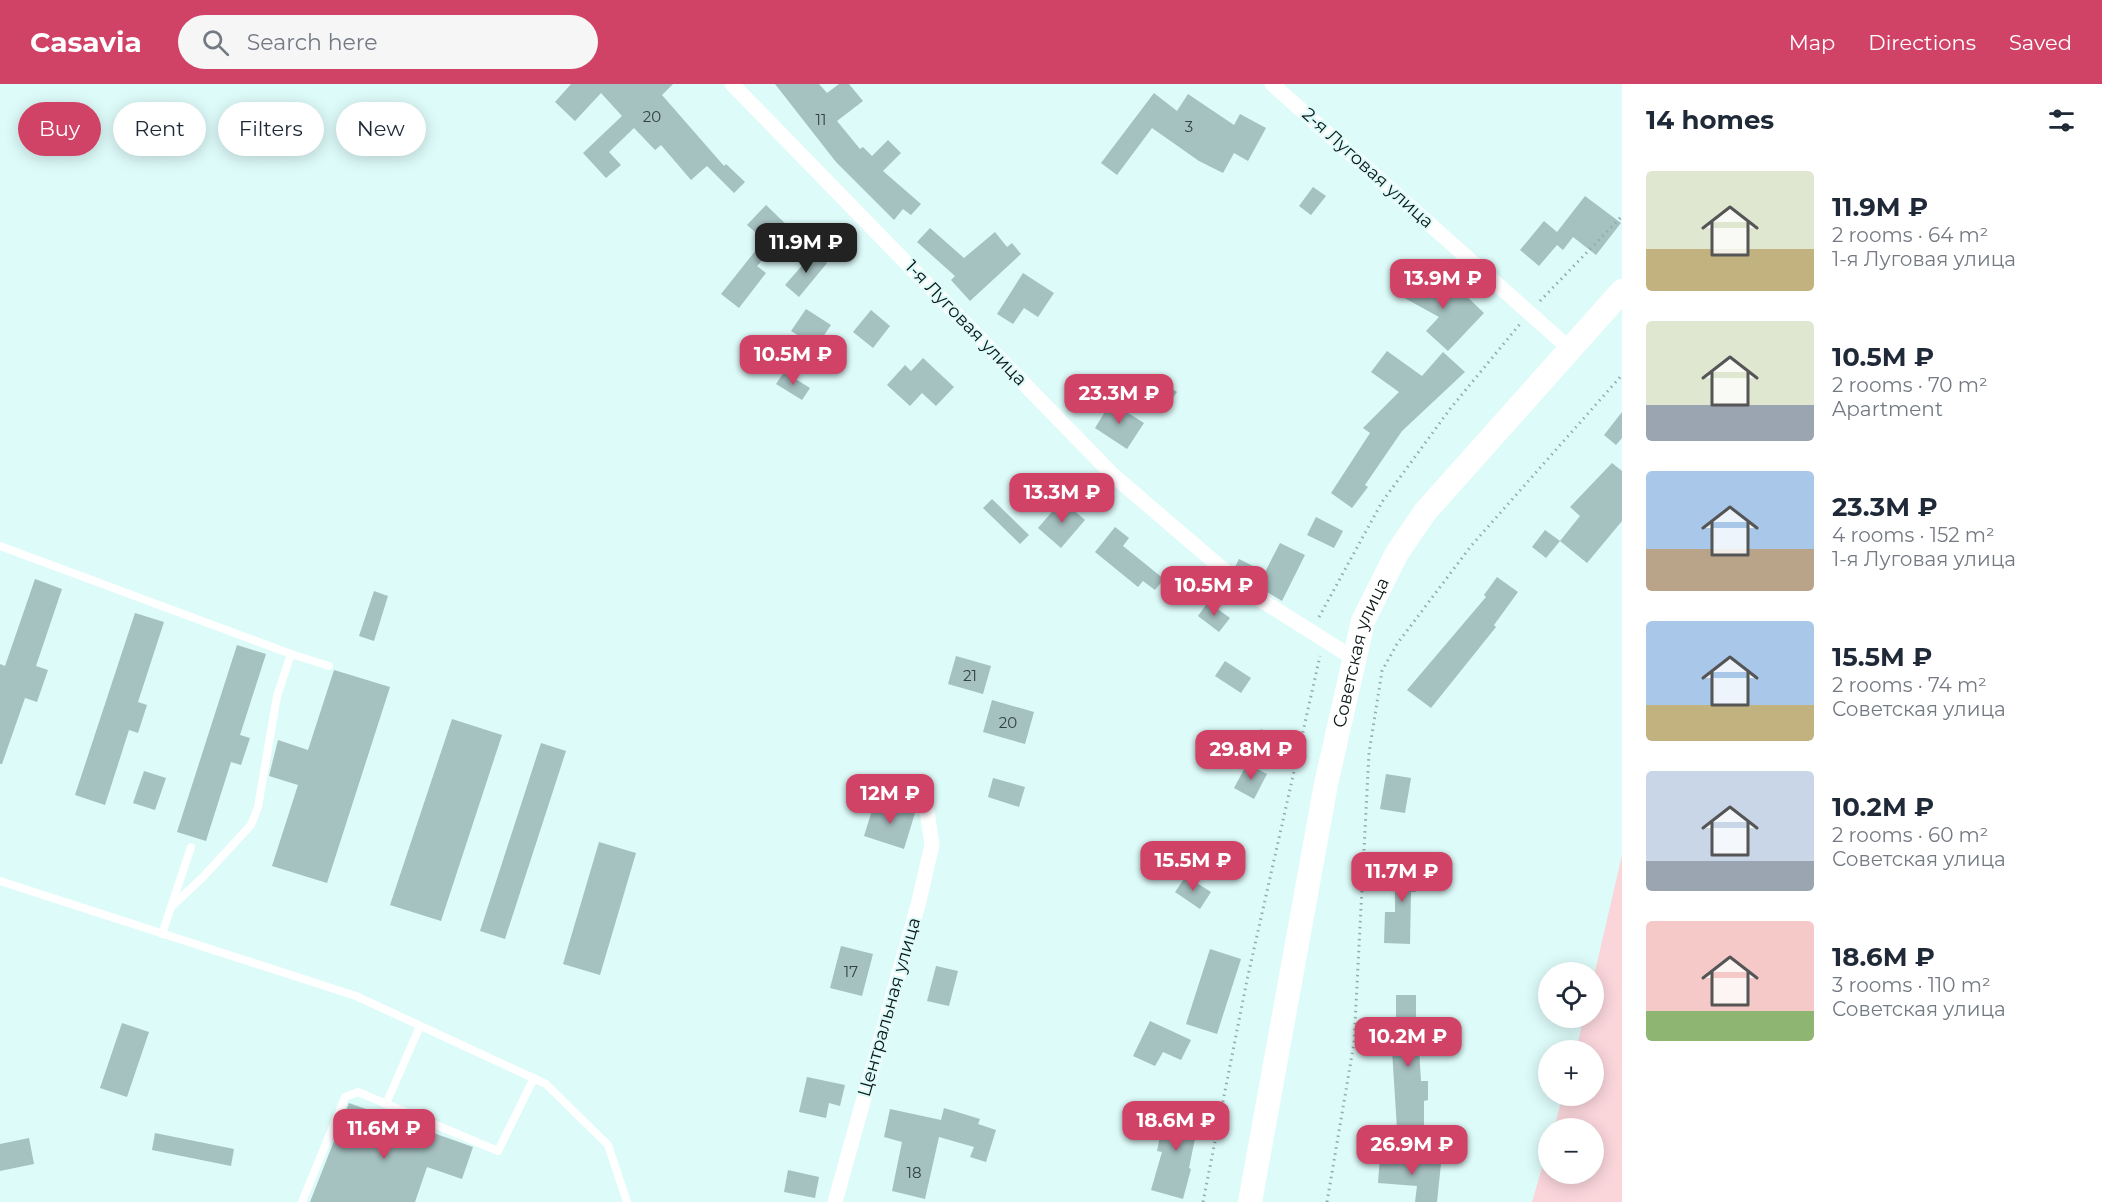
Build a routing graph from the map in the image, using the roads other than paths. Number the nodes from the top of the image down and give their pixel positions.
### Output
1 (732, 84) edge
2 (1272, 84) edge
3 (1622, 291) edge
4 (1570, 349) junction
5 (0, 546) edge
6 (291, 654) junction
7 (1353, 658) junction
8 (329, 666) dead end
9 (927, 811) dead end
10 (191, 847) dead end
11 (0, 881) edge
12 (171, 907) junction
13 (162, 934) junction
14 (420, 1026) junction
15 (534, 1078) junction
16 (386, 1104) junction
17 (302, 1202) edge
18 (627, 1202) edge
19 (835, 1202) edge
20 (1250, 1202) edge

1 - 7 street, 1-я Луговая улица
2 - 4 street, 2-я Луговая улица
3 - 4 main road, Советская улица
4 - 7 main road, Советская улица
5 - 6 lane
6 - 8 lane
6 - 12 lane
7 - 20 main road, Советская улица
9 - 19 street, Центральная улица
10 - 12 lane
11 - 13 lane
12 - 13 lane
13 - 14 lane
14 - 15 lane
14 - 16 lane
15 - 16 lane
15 - 18 lane
16 - 17 lane

